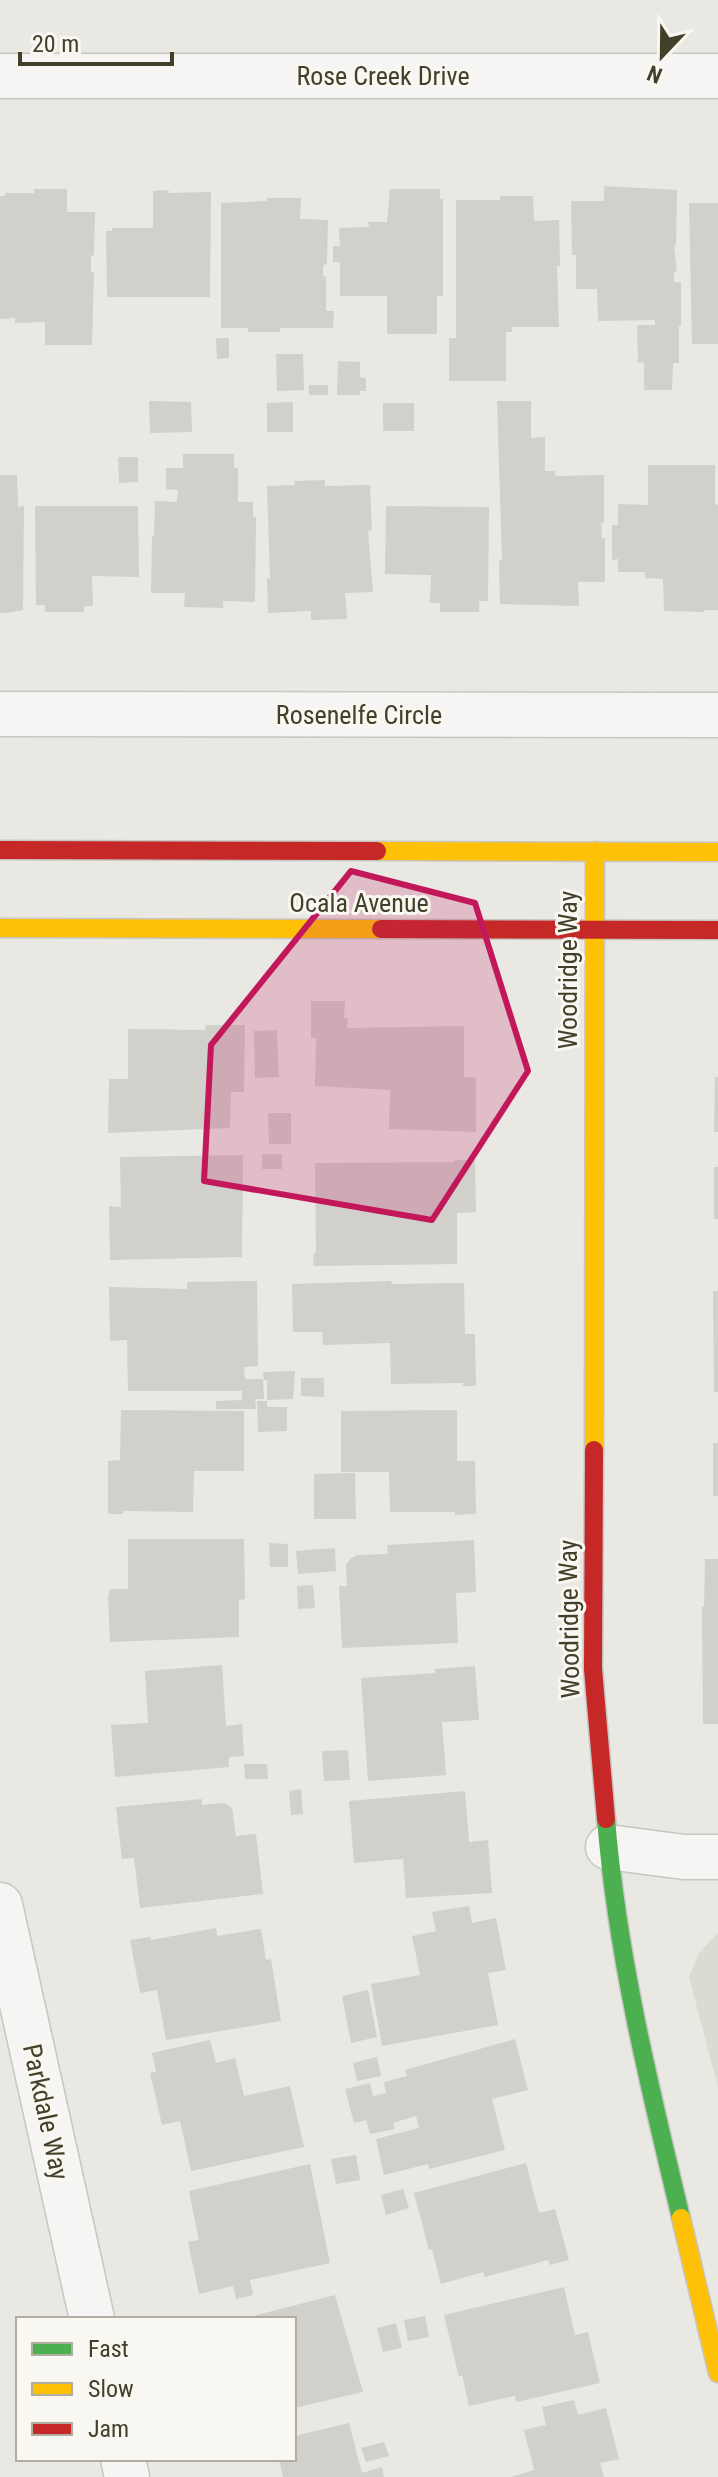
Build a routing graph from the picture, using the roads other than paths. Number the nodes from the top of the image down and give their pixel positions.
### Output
1 (0, 76) edge
2 (718, 76) edge
3 (0, 714) edge
4 (718, 715) edge
5 (0, 850) edge
6 (595, 851) junction
7 (718, 852) edge
8 (0, 928) edge
9 (595, 930) junction
10 (718, 930) edge
11 (608, 1847) junction
12 (718, 1857) edge
13 (0, 1905) edge
14 (92, 2317) edge
15 (718, 2373) edge

1 - 2 street, Rose Creek Drive
3 - 4 street, Rosenelfe Circle
5 - 6 street, Ocala Avenue
6 - 7 street, Ocala Avenue
6 - 9 street, Woodridge Way
8 - 9 street, Ocala Avenue
9 - 10 street, Ocala Avenue
9 - 11 street, Woodridge Way
11 - 12 street
11 - 15 street, Woodridge Way
13 - 14 street, Parkdale Way

